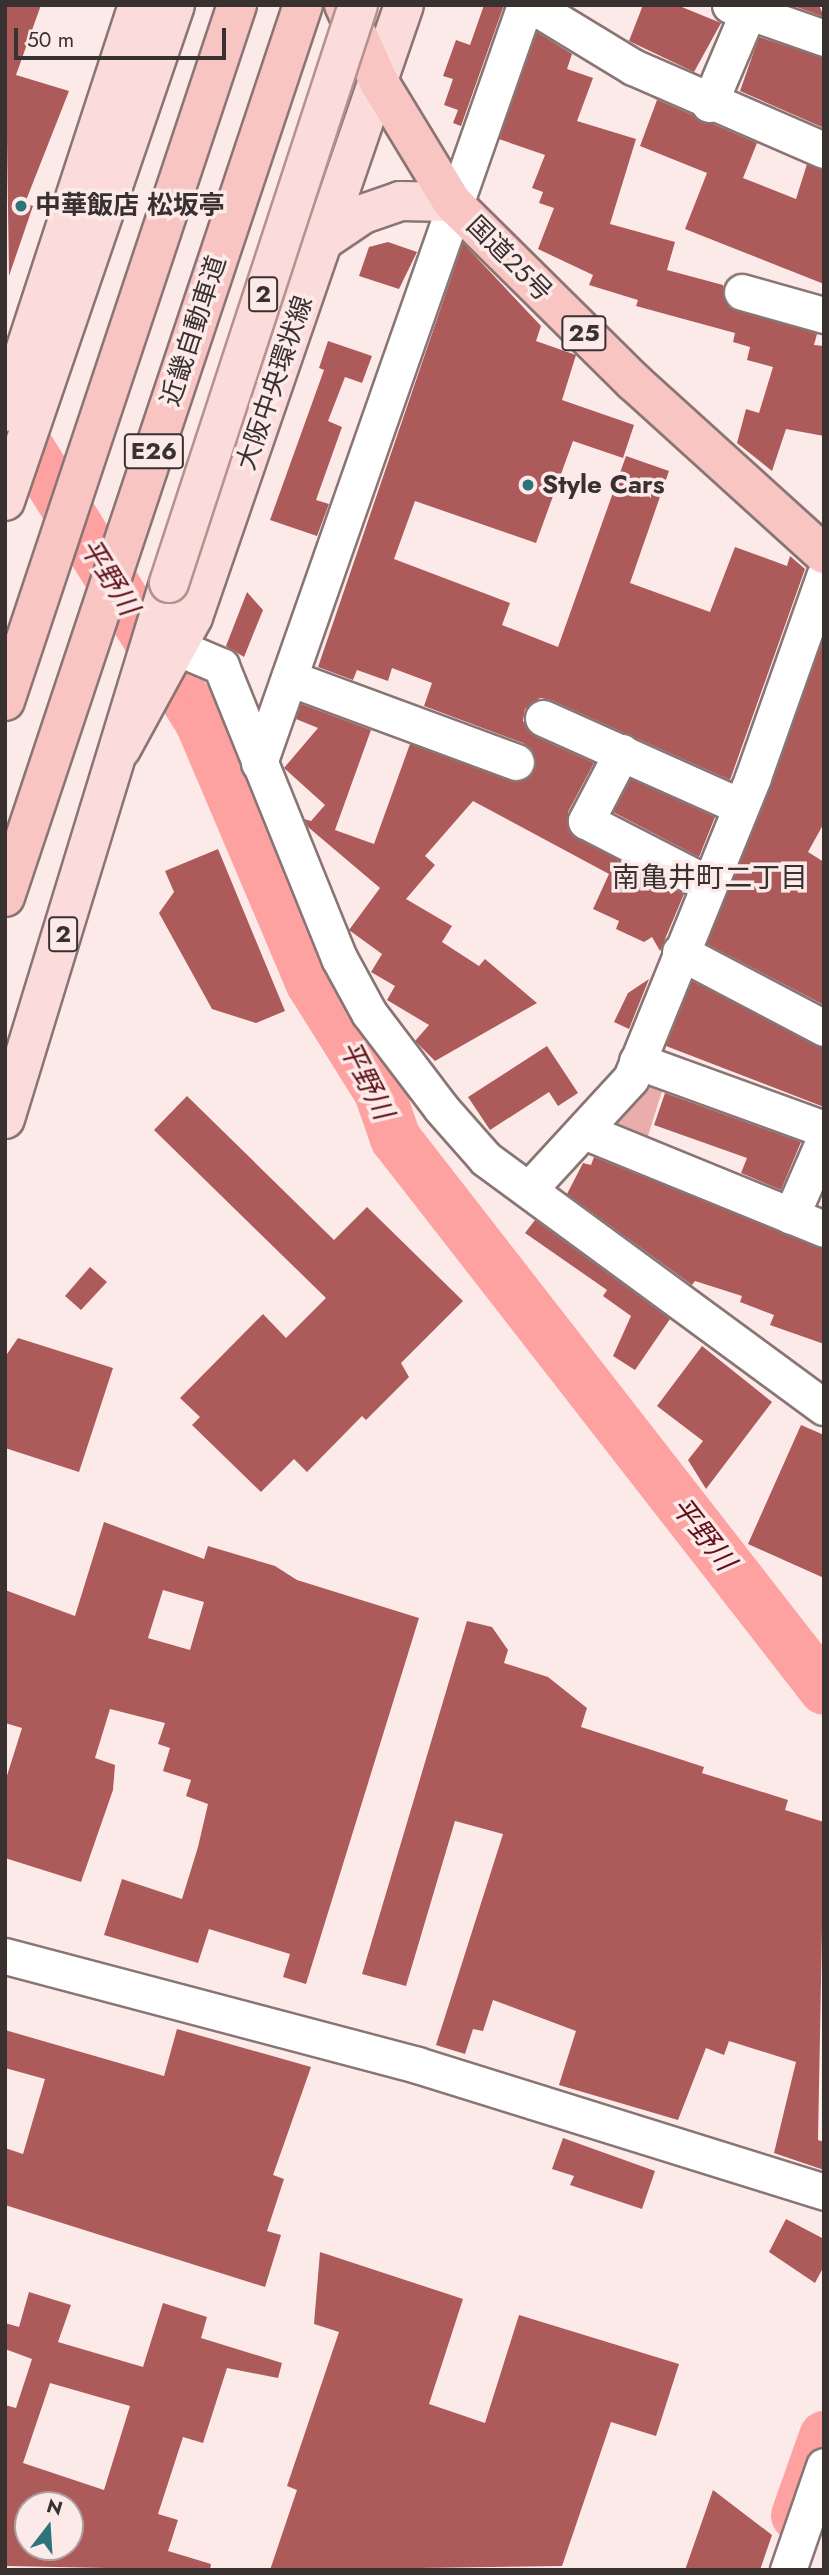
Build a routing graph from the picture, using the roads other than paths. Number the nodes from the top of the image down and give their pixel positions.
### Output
1 (175, 5) edge
2 (237, 5) edge
3 (303, 5) edge
4 (344, 5) edge
5 (358, 5) edge
6 (404, 5) edge
7 (525, 5) edge
8 (531, 5) edge
9 (743, 8) edge
10 (145, 9) edge
11 (824, 38) edge
12 (379, 82) junction
13 (709, 104) junction
14 (824, 150) edge
15 (452, 202) junction
16 (326, 239) junction
17 (742, 292) dead end
18 (824, 315) edge
19 (5, 412) edge
20 (6, 500) edge
21 (824, 554) edge
22 (824, 576) edge
23 (176, 647) junction
24 (289, 678) junction
25 (5, 701) edge
26 (543, 718) dead end
27 (121, 749) junction
28 (622, 752) junction
29 (516, 762) dead end
30 (260, 763) junction
31 (740, 806) junction
32 (706, 883) junction
33 (5, 897) edge
34 (680, 952) junction
35 (824, 1028) edge
36 (638, 1060) junction
37 (5, 1119) edge
38 (824, 1129) edge
39 (584, 1131) junction
40 (824, 1140) edge
41 (530, 1188) junction
42 (791, 1216) junction
43 (824, 1229) edge
44 (824, 1407) edge
45 (5, 1956) edge
46 (824, 2192) edge
47 (824, 2466) edge
48 (788, 2570) edge

1 - 20 main road
2 - 25 highway, E26
3 - 33 highway, 近畿自動車道 / E26
4 - 12 highway, 国道25号 / 25
5 - 27 main road, 大阪中央環状線 / 2, bridge
6 - 12 main road, 大阪中央環状線 / 2
7 - 15 street
8 - 13 street
9 - 11 street
9 - 13 street
10 - 19 main road
12 - 15 highway, 国道25号 / 25
12 - 16 main road, 大阪中央環状線 / 2
13 - 14 street
15 - 16 main road
15 - 21 highway, 国道25号 / 25
15 - 24 street
16 - 23 main road, 大阪中央環状線 / 2
17 - 18 street
22 - 31 street
23 - 27 main road, 大阪中央環状線 / 2
23 - 30 street
24 - 29 street
24 - 30 street
26 - 28 street
27 - 37 main road, 大阪中央環状線 / 2
28 - 31 street
28 - 32 street
30 - 41 street
31 - 32 street
32 - 34 street
34 - 35 street
34 - 36 street
36 - 38 street
36 - 39 street
39 - 41 street
39 - 42 street
40 - 42 street
41 - 44 street
42 - 43 street
45 - 46 street
47 - 48 street

